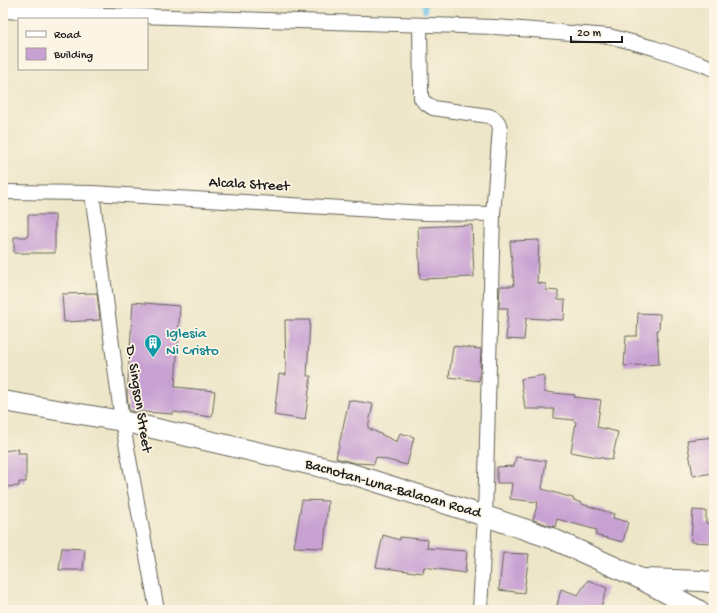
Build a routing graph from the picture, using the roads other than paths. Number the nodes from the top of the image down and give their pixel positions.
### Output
1 (3, 11) edge
2 (420, 25) junction
3 (714, 69) edge
4 (3, 192) edge
5 (92, 193) junction
6 (493, 214) junction
7 (3, 401) edge
8 (122, 421) junction
9 (485, 516) junction
10 (642, 579) junction
11 (714, 583) edge
12 (158, 610) edge
13 (480, 610) edge
14 (698, 610) edge

1 - 2 street
2 - 3 street
2 - 6 street
4 - 5 street, Alcala Street
5 - 6 street, Alcala Street
5 - 8 street, D. Singson Street
6 - 9 street
7 - 8 main road, Bacnotan-Luna-Balaoan Road
8 - 9 main road, Bacnotan-Luna-Balaoan Road
8 - 12 street, D. Singson Street
9 - 10 main road, Bacnotan-Luna-Balaoan Road
9 - 13 street
10 - 11 main road
10 - 14 main road, Bacnotan-Luna-Balaoan Road

